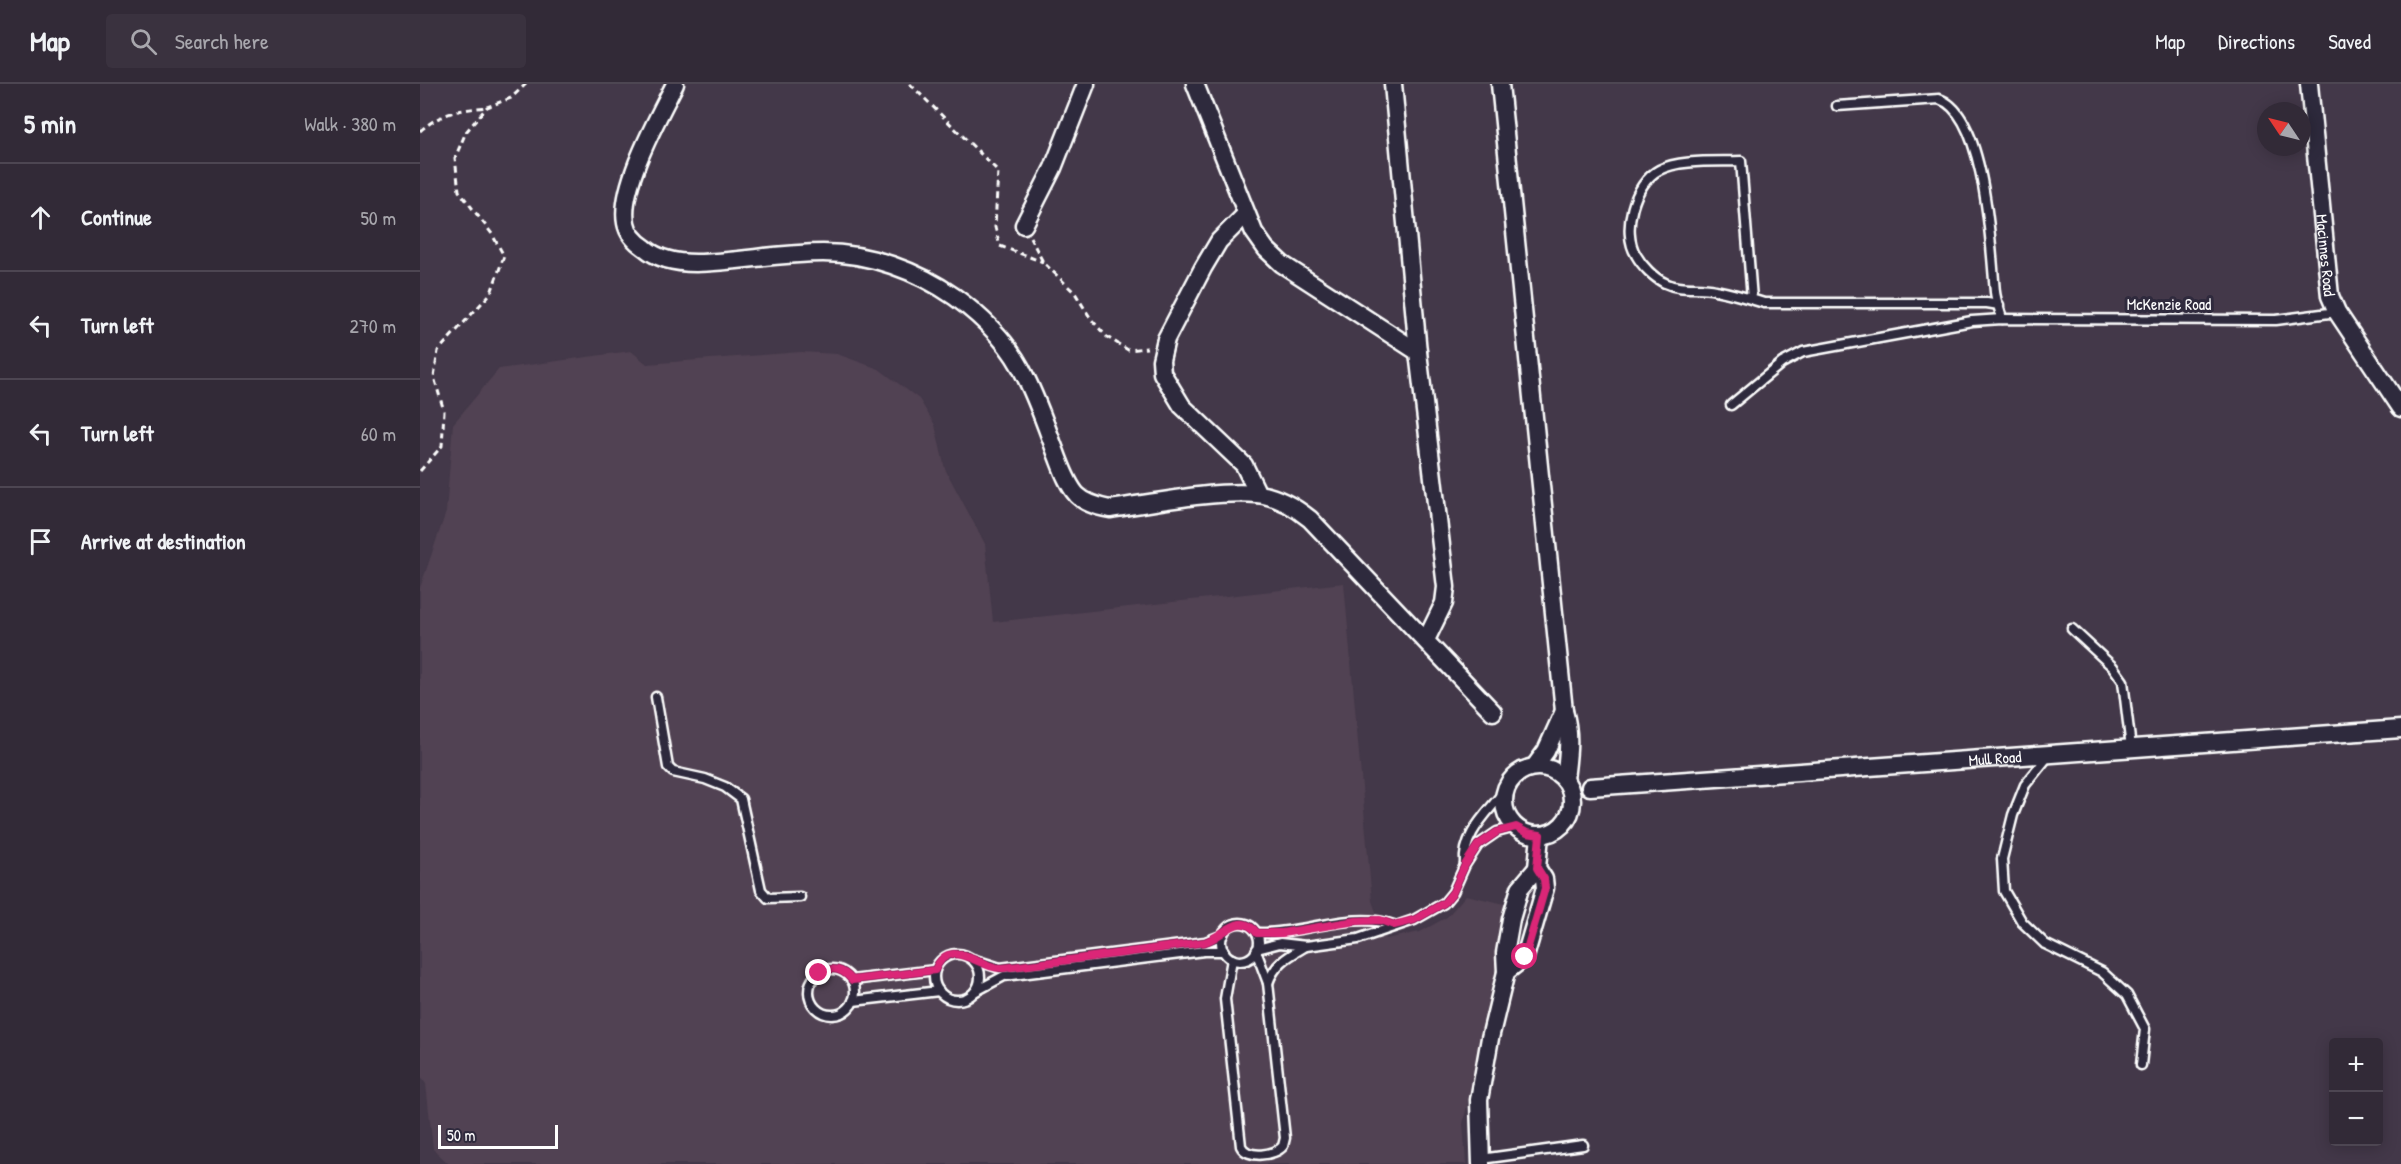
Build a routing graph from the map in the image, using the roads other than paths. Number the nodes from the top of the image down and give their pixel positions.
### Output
1 (675, 84) edge
2 (1086, 84) edge
3 (1195, 84) edge
4 (1393, 84) edge
5 (1500, 84) edge
6 (2309, 84) edge
7 (1837, 106) dead end
8 (1246, 214) junction
9 (1024, 225) road end
10 (1752, 299) junction
11 (1999, 305) junction
12 (2337, 312) junction
13 (2002, 319) junction
14 (1418, 352) junction
15 (1731, 405) dead end
16 (2401, 408) edge
17 (1258, 494) junction
18 (2072, 629) dead end
19 (1426, 640) junction
20 (656, 697) dead end
21 (1564, 711) junction
22 (1493, 712) dead end
23 (2401, 729) edge
24 (2131, 748) junction
25 (2050, 754) junction
26 (1534, 766) junction
27 (1565, 779) junction
28 (1590, 787) dead end
29 (1505, 790) junction
30 (1516, 827) junction
31 (1540, 835) junction
32 (1465, 865) junction
33 (1537, 868) junction
34 (800, 897) dead end
35 (1394, 925) junction
36 (1257, 933) junction
37 (1223, 935) junction
38 (1306, 946) junction
39 (1257, 950) junction
40 (1224, 951) junction
41 (1232, 958) junction
42 (972, 959) junction
43 (935, 970) junction
44 (1506, 972) junction
45 (852, 980) junction
46 (1268, 983) junction
47 (939, 991) junction
48 (976, 991) junction
49 (853, 1001) junction
50 (2141, 1065) dead end
51 (1583, 1145) dead end
52 (1481, 1161) edge

1 - 17 street
2 - 9 street
3 - 8 street
4 - 14 street
5 - 21 street
6 - 12 street, Macinnes Road
7 - 11 lane
8 - 14 street
8 - 17 street
10 - 10 lane
10 - 11 lane
11 - 13 lane
12 - 13 lane, McKenzie Road
12 - 16 street, Macinnes Road
13 - 15 lane, McKenzie Road
14 - 19 street
17 - 19 street
18 - 24 lane
19 - 22 street
20 - 34 lane
21 - 26 street
21 - 27 street
23 - 24 street, Mull Road
24 - 25 street, Mull Road
25 - 28 street, Mull Road
25 - 50 lane
26 - 27 street
26 - 29 street
27 - 31 street
29 - 30 street
29 - 32 lane
30 - 31 street
30 - 32 lane
31 - 33 street
32 - 35 lane
33 - 44 street
33 - 44 street
35 - 36 lane
35 - 38 lane
36 - 37 lane
36 - 39 lane
37 - 40 lane
37 - 42 lane
38 - 39 lane
38 - 46 lane
39 - 41 lane
39 - 46 lane
40 - 41 lane
40 - 48 lane
41 - 46 lane
42 - 43 lane
42 - 48 lane
43 - 45 lane
43 - 47 lane
44 - 52 street
45 - 49 lane
45 - 49 lane
47 - 48 lane
47 - 49 lane
51 - 52 lane

